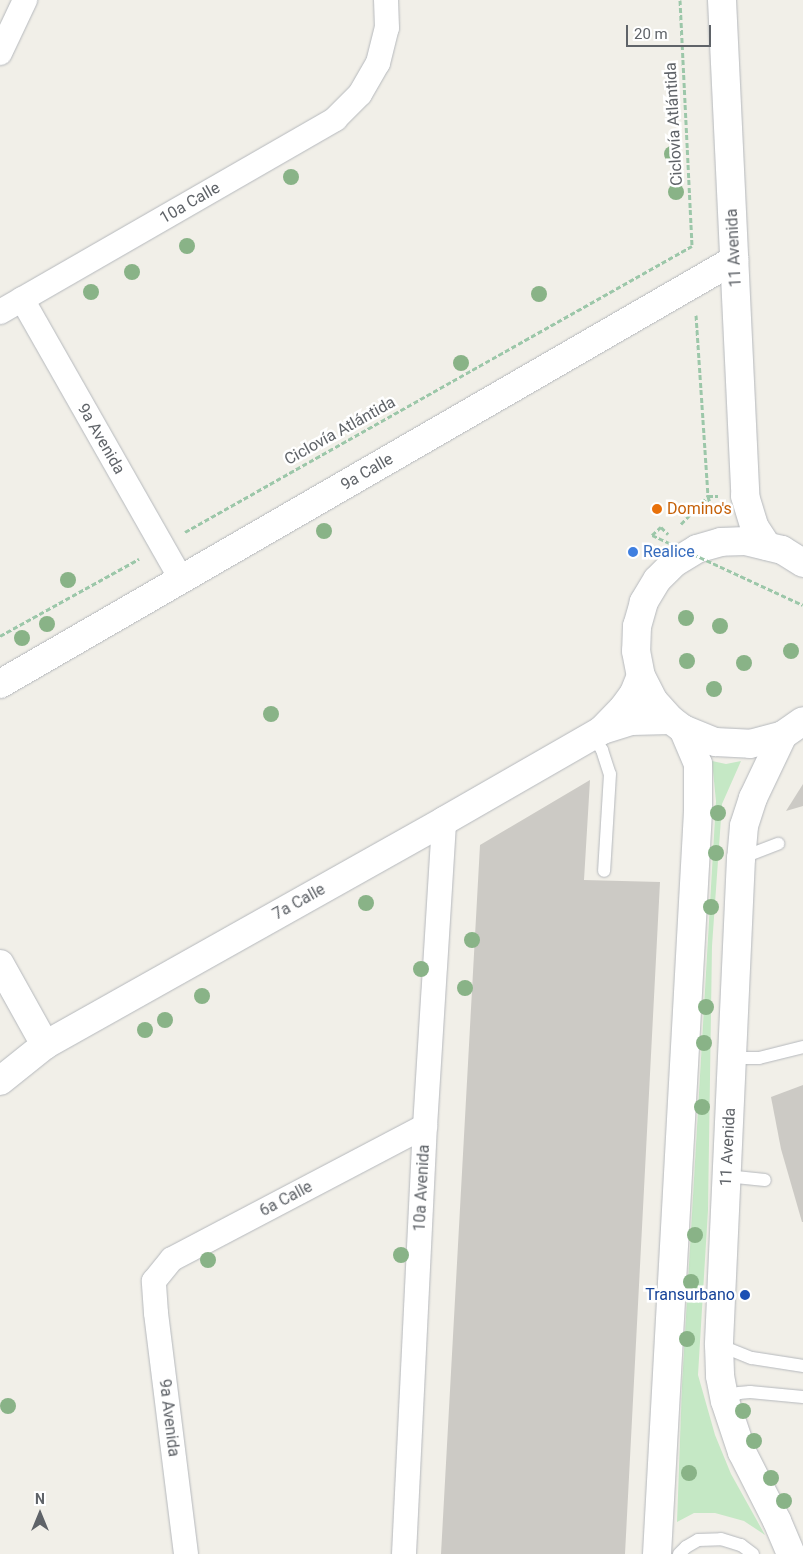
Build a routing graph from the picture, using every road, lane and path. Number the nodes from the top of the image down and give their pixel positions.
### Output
1 (25, 0) edge
2 (386, 0) edge
3 (680, 0) edge
4 (722, 0) edge
5 (0, 53) edge
6 (692, 246) junction
7 (734, 260) junction
8 (694, 284) junction
9 (22, 299) junction
10 (0, 312) edge
11 (708, 496) junction
12 (745, 496) junction
13 (724, 542) junction
14 (162, 546) junction
15 (789, 552) edge
16 (181, 579) junction
17 (803, 605) edge
18 (0, 636) edge
19 (641, 676) junction
20 (0, 684) edge
21 (677, 724) junction
22 (793, 728) edge
23 (597, 733) junction
24 (444, 821) junction
25 (778, 844) dead end
26 (741, 858) junction
27 (604, 871) dead end
28 (0, 964) edge
29 (45, 1044) junction
30 (803, 1047) edge
31 (732, 1058) junction
32 (0, 1080) edge
33 (425, 1126) junction
34 (726, 1176) junction
35 (766, 1180) dead end
36 (154, 1281) joint
37 (719, 1346) junction
38 (803, 1366) edge
39 (803, 1397) edge
40 (725, 1401) junction
41 (186, 1554) edge
42 (404, 1554) edge
43 (658, 1554) edge
44 (679, 1554) edge
45 (753, 1554) edge
46 (791, 1554) edge

1 - 5 street
2 - 9 street, 10a Calle
3 - 6 path, Ciclovía Atlántida
4 - 7 main road, 11 Avenida
6 - 8 path, Ciclovía Atlántida
6 - 14 path, Ciclovía Atlántida
7 - 8 main road, 9a Calle
7 - 12 main road, 11 Avenida
8 - 11 path, Ciclovía Atlántida
8 - 16 main road, 9a Calle
9 - 10 street, 10a Calle
9 - 14 street, 9a Avenida
11 - 12 path
11 - 13 path, Ciclovía Atlántida
11 - 17 path, bridge
12 - 13 main road, 11 Avenida
12 - 15 main road, 11 Avenida
13 - 15 main road
13 - 19 main road
14 - 16 street, 9a Avenida
14 - 18 path, Ciclovía Atlántida
16 - 20 main road, 9a Calle
19 - 21 main road
19 - 23 main road, 7a Calle
21 - 22 main road
21 - 23 main road, 7a Calle
21 - 43 main road
22 - 26 main road, 11 Avenida
23 - 24 main road, 7a Calle
23 - 27 lane
24 - 29 main road, 7a Calle
24 - 33 street, 10a Avenida
25 - 26 lane
26 - 31 main road, 11 Avenida
28 - 29 main road
29 - 32 main road, 7a Calle
30 - 31 lane
31 - 34 main road, 11 Avenida
33 - 36 street, 6a Calle
33 - 42 street, 10a Avenida
34 - 35 lane
34 - 37 main road, 11 Avenida
36 - 41 street, 9a Avenida
37 - 38 lane
37 - 40 main road, 11 Avenida
39 - 40 lane
40 - 46 main road, 11 Avenida
44 - 45 lane

